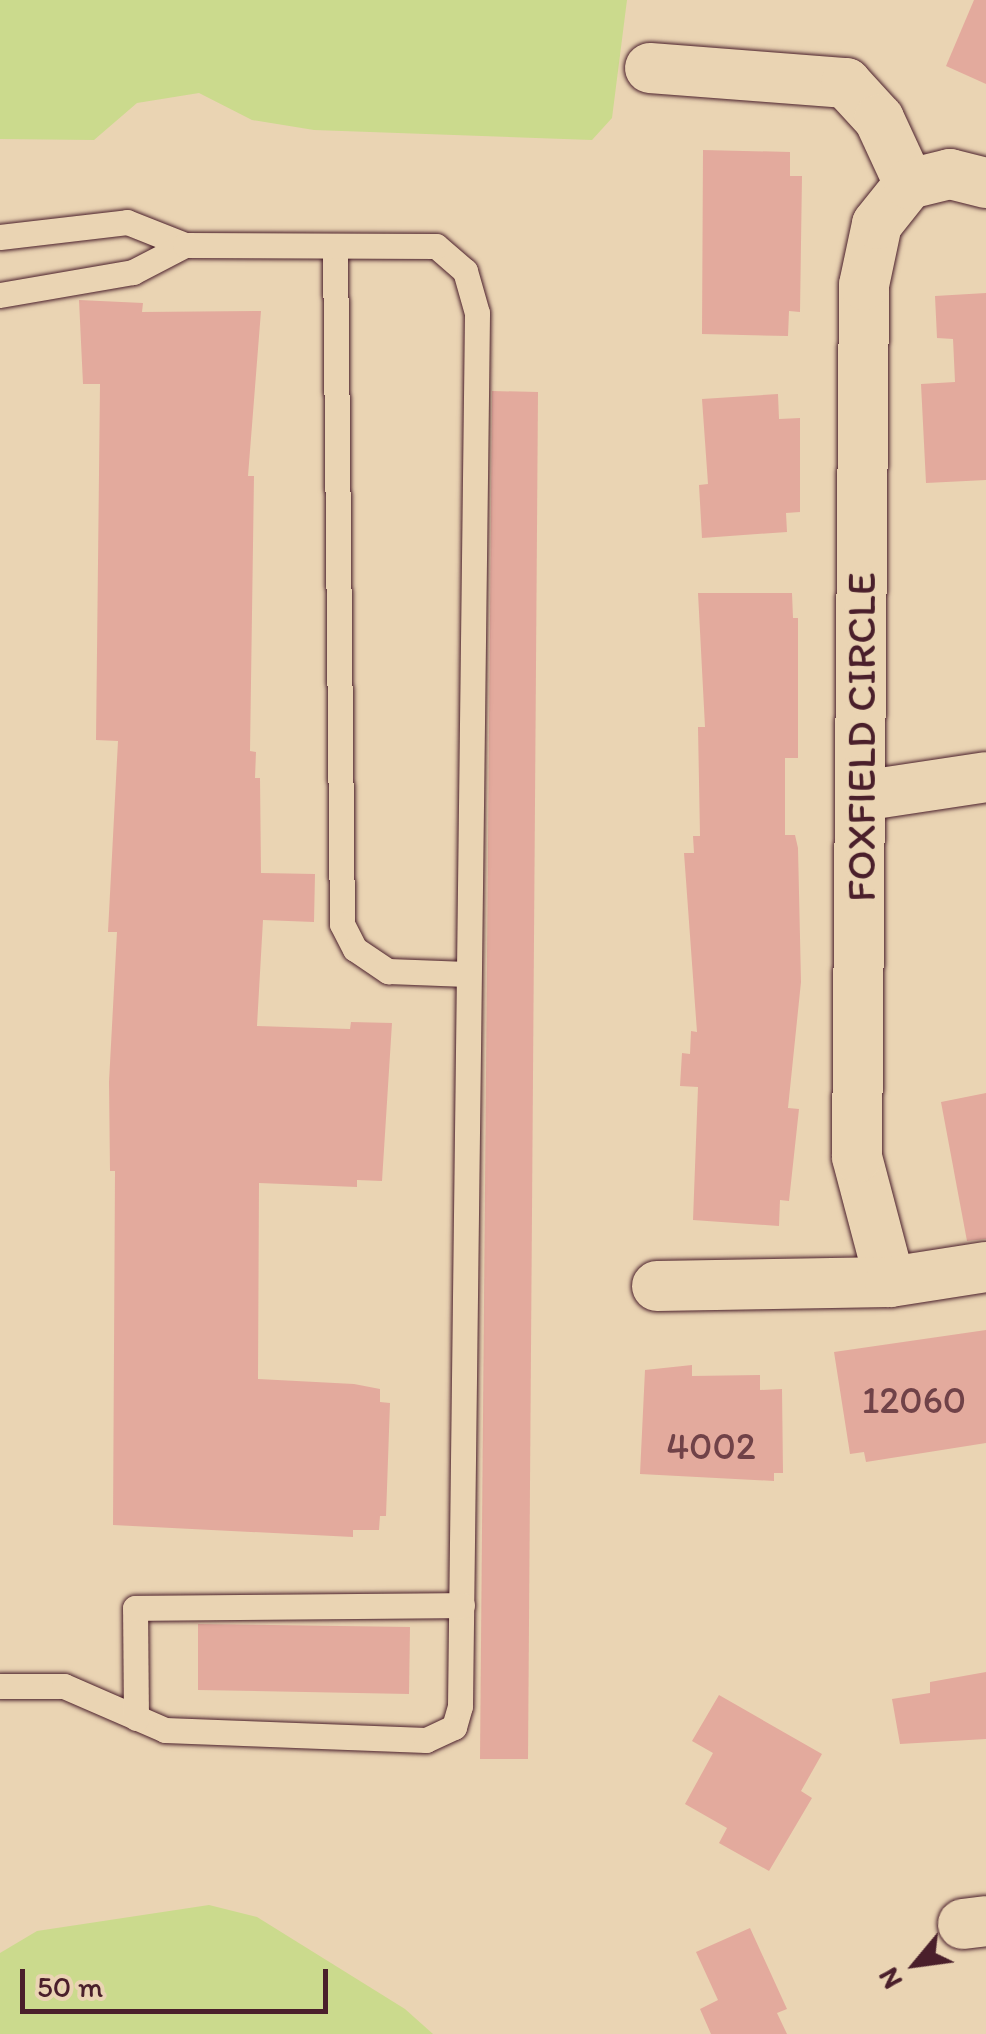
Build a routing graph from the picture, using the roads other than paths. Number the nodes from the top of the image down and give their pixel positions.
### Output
1 (650, 68) dead end
2 (986, 183) edge
3 (908, 184) junction
4 (0, 236) edge
5 (185, 245) junction
6 (335, 247) junction
7 (0, 295) edge
8 (986, 776) edge
9 (861, 796) junction
10 (467, 974) junction
11 (986, 1267) edge
12 (890, 1282) junction
13 (657, 1286) dead end
14 (462, 1605) junction
15 (0, 1686) edge
16 (136, 1718) junction

1 - 3 street
2 - 3 street
3 - 9 street, FOXFIELD CIRCLE
4 - 5 lane
5 - 6 lane
5 - 7 lane
6 - 10 lane
6 - 10 lane
8 - 9 street
9 - 12 street, FOXFIELD CIRCLE
10 - 14 lane
11 - 12 street
12 - 13 street
14 - 16 lane
14 - 16 lane
15 - 16 lane

